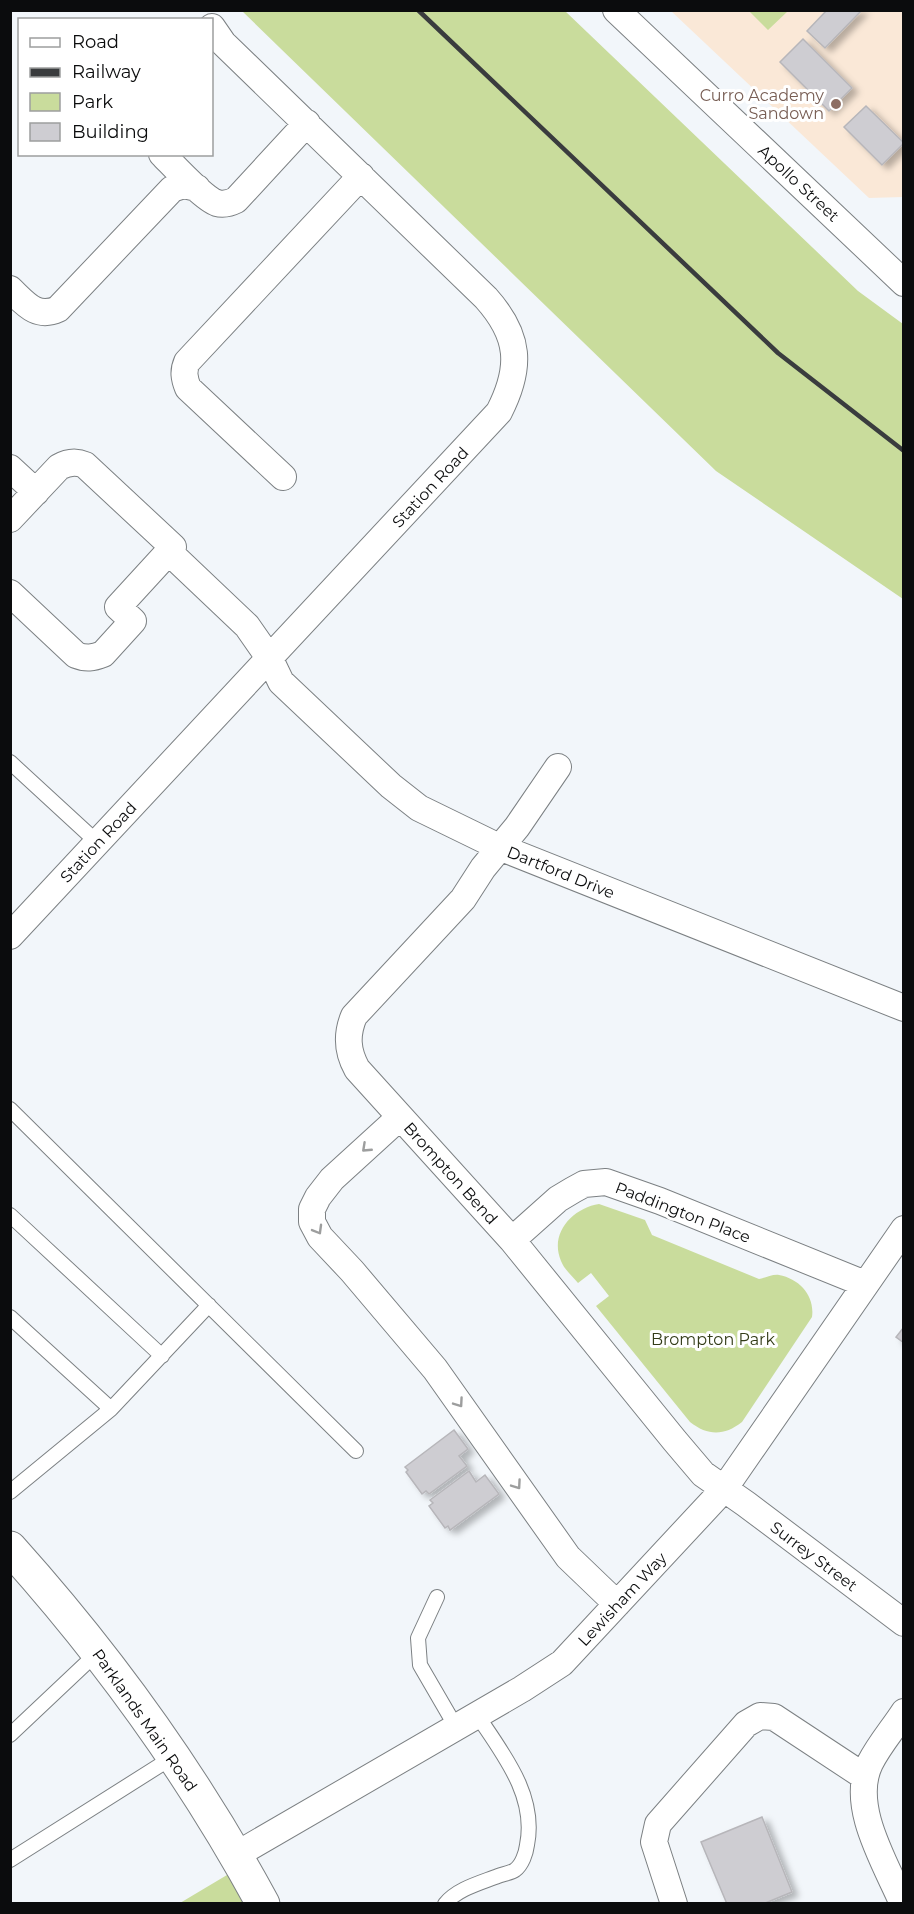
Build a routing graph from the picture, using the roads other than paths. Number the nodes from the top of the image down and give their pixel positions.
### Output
1 (616, 10) edge
2 (213, 28) edge
3 (307, 123) junction
4 (164, 156) edge
5 (361, 176) junction
6 (197, 188) junction
7 (900, 272) edge
8 (10, 289) edge
9 (10, 468) edge
10 (284, 477) dead end
11 (36, 492) junction
12 (10, 519) edge
13 (169, 552) junction
14 (10, 593) edge
15 (270, 659) junction
16 (10, 762) edge
17 (558, 767) dead end
18 (98, 843) junction
19 (499, 847) junction
20 (10, 936) edge
21 (903, 1008) edge
22 (10, 1109) edge
23 (400, 1117) junction
24 (10, 1215) edge
25 (903, 1229) edge
26 (512, 1240) junction
27 (866, 1284) junction
28 (209, 1305) junction
29 (10, 1317) edge
30 (162, 1356) junction
31 (111, 1409) junction
32 (356, 1451) dead end
33 (724, 1489) junction
34 (10, 1492) edge
35 (10, 1548) edge
36 (437, 1597) dead end
37 (617, 1604) junction
38 (903, 1623) edge
39 (98, 1652) junction
40 (903, 1712) edge
41 (466, 1721) junction
42 (10, 1735) edge
43 (173, 1757) junction
44 (865, 1777) junction
45 (236, 1855) junction
46 (10, 1860) edge
47 (263, 1904) edge
48 (445, 1904) edge
49 (674, 1904) edge
50 (903, 1904) edge

1 - 7 street, Apollo Street
2 - 3 street, Station Road
3 - 5 street, Station Road
3 - 6 street
4 - 6 street
5 - 10 street
5 - 15 street, Station Road
6 - 8 street
9 - 11 street
11 - 12 street
11 - 13 street, Dartford Drive
13 - 14 street
13 - 15 street, Dartford Drive
15 - 18 street, Station Road
15 - 19 street, Dartford Drive
16 - 18 lane
17 - 19 street, Brompton Bend
18 - 20 street, Station Road
19 - 21 street, Dartford Drive
19 - 23 street, Brompton Bend
22 - 28 lane
23 - 26 street, Brompton Bend
23 -> 37 street
24 - 30 lane
25 - 27 street, Lewisham Way
26 - 27 street, Paddington Place
26 - 33 street, Brompton Bend
27 - 33 street, Lewisham Way
28 - 30 lane
28 - 32 lane
29 - 31 lane
30 - 31 lane
31 - 34 lane
33 - 37 street, Lewisham Way
33 - 38 street, Surrey Street
35 - 39 street, Parklands Main Road
36 - 41 lane
37 - 41 street, Lewisham Way
39 - 42 lane
39 - 43 street, Parklands Main Road
40 - 44 street
41 - 45 street, Lewisham Way
41 - 48 lane
43 - 45 street, Parklands Main Road
43 - 46 lane
44 - 49 street
44 - 50 street
45 - 47 street, Parklands Main Road

